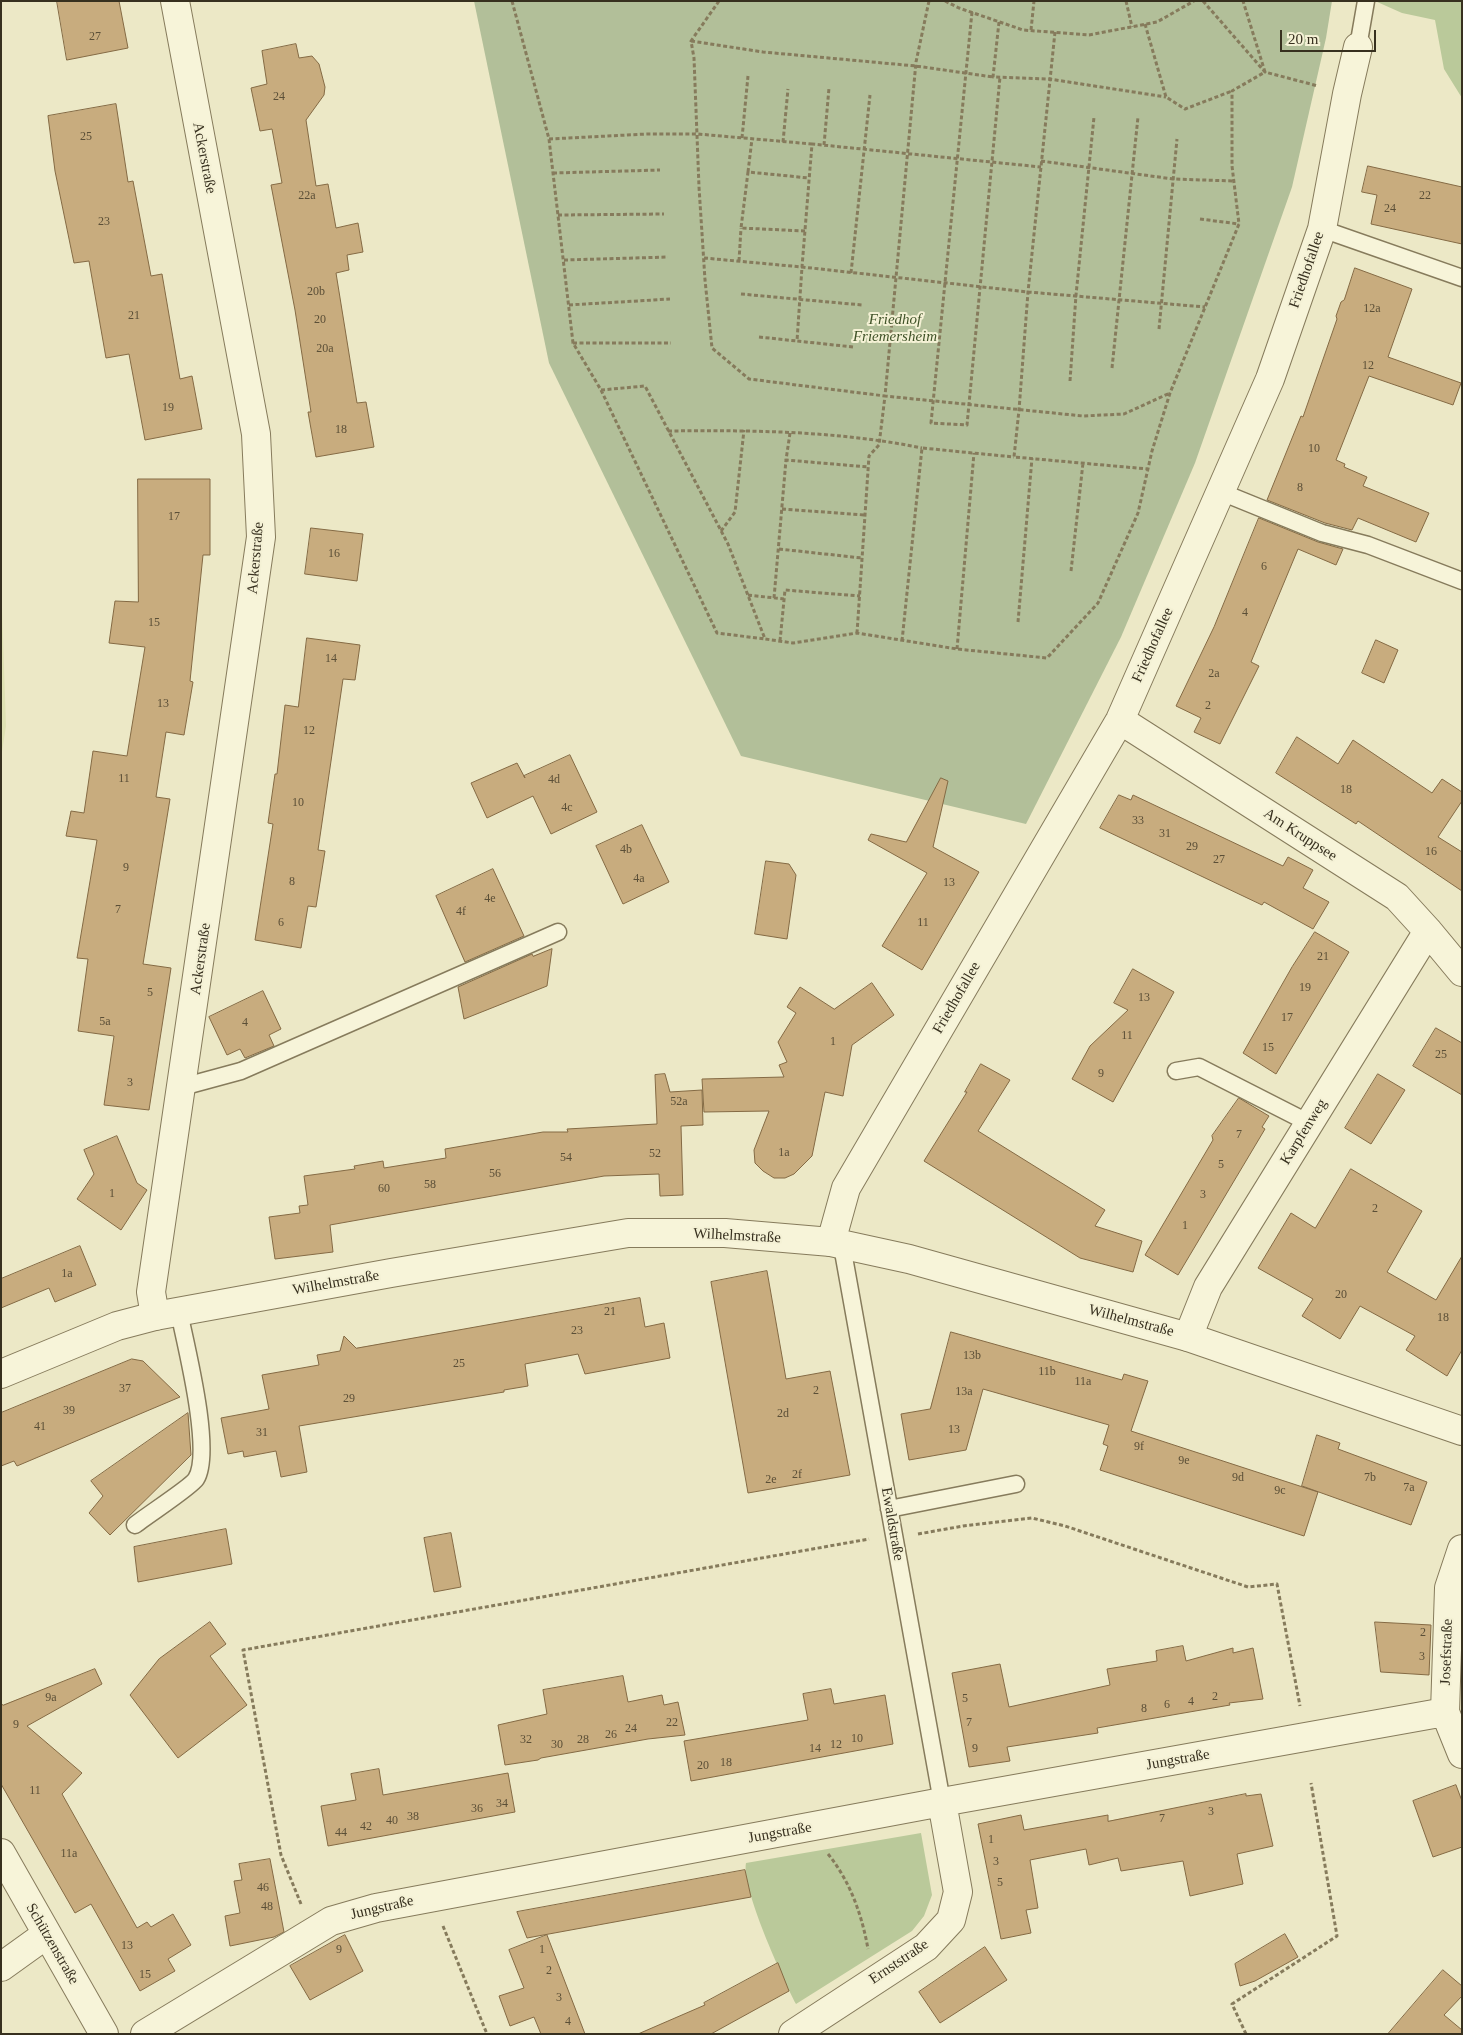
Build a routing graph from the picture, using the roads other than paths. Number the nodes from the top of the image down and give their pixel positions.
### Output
1 (175, 1) edge
2 (1366, 1) edge
3 (1358, 47) joint
4 (1322, 229) junction
5 (1462, 278) edge
6 (1221, 492) junction
7 (1462, 582) edge
8 (1120, 720) junction
9 (1428, 931) junction
10 (558, 932) dead end
11 (1462, 972) edge
12 (1176, 1071) dead end
13 (182, 1087) junction
14 (1309, 1123) junction
15 (836, 1244) junction
16 (167, 1314) junction
17 (1188, 1336) junction
18 (1, 1374) edge
19 (1462, 1431) edge
20 (1016, 1484) dead end
21 (889, 1510) junction
22 (135, 1525) dead end
23 (1462, 1549) edge
24 (1444, 1712) junction
25 (1462, 1754) edge
26 (942, 1802) junction
27 (1, 1853) edge
28 (47, 1934) junction
29 (1, 1967) edge
30 (104, 2034) edge
31 (144, 2034) edge
32 (793, 2034) edge

1 - 13 street, Ackerstraße
2 - 3 lane, Friedhofallee
3 - 4 street, Friedhofallee
4 - 5 lane
4 - 6 street, Friedhofallee
6 - 7 lane
6 - 8 street, Friedhofallee
8 - 9 street, Am Kruppsee
8 - 15 street, Friedhofallee
9 - 11 street, Am Kruppsee
9 - 14 street, Karpfenweg
10 - 13 lane
12 - 14 lane
13 - 16 street, Ackerstraße
14 - 17 street, Karpfenweg
15 - 16 street, Wilhelmstraße
15 - 17 street, Wilhelmstraße
15 - 21 lane, Ewaldstraße
16 - 18 street, Wilhelmstraße
16 - 22 lane
17 - 19 street, Wilhelmstraße
20 - 21 lane
21 - 26 lane, Ewaldstraße
23 - 24 street, Josefstraße
24 - 25 street, Josefstraße
24 - 26 street, Jungstraße
26 - 31 street, Jungstraße
26 - 32 street, Ernststraße
27 - 28 street, Schützenstraße
28 - 29 street
28 - 30 street, Schützenstraße

